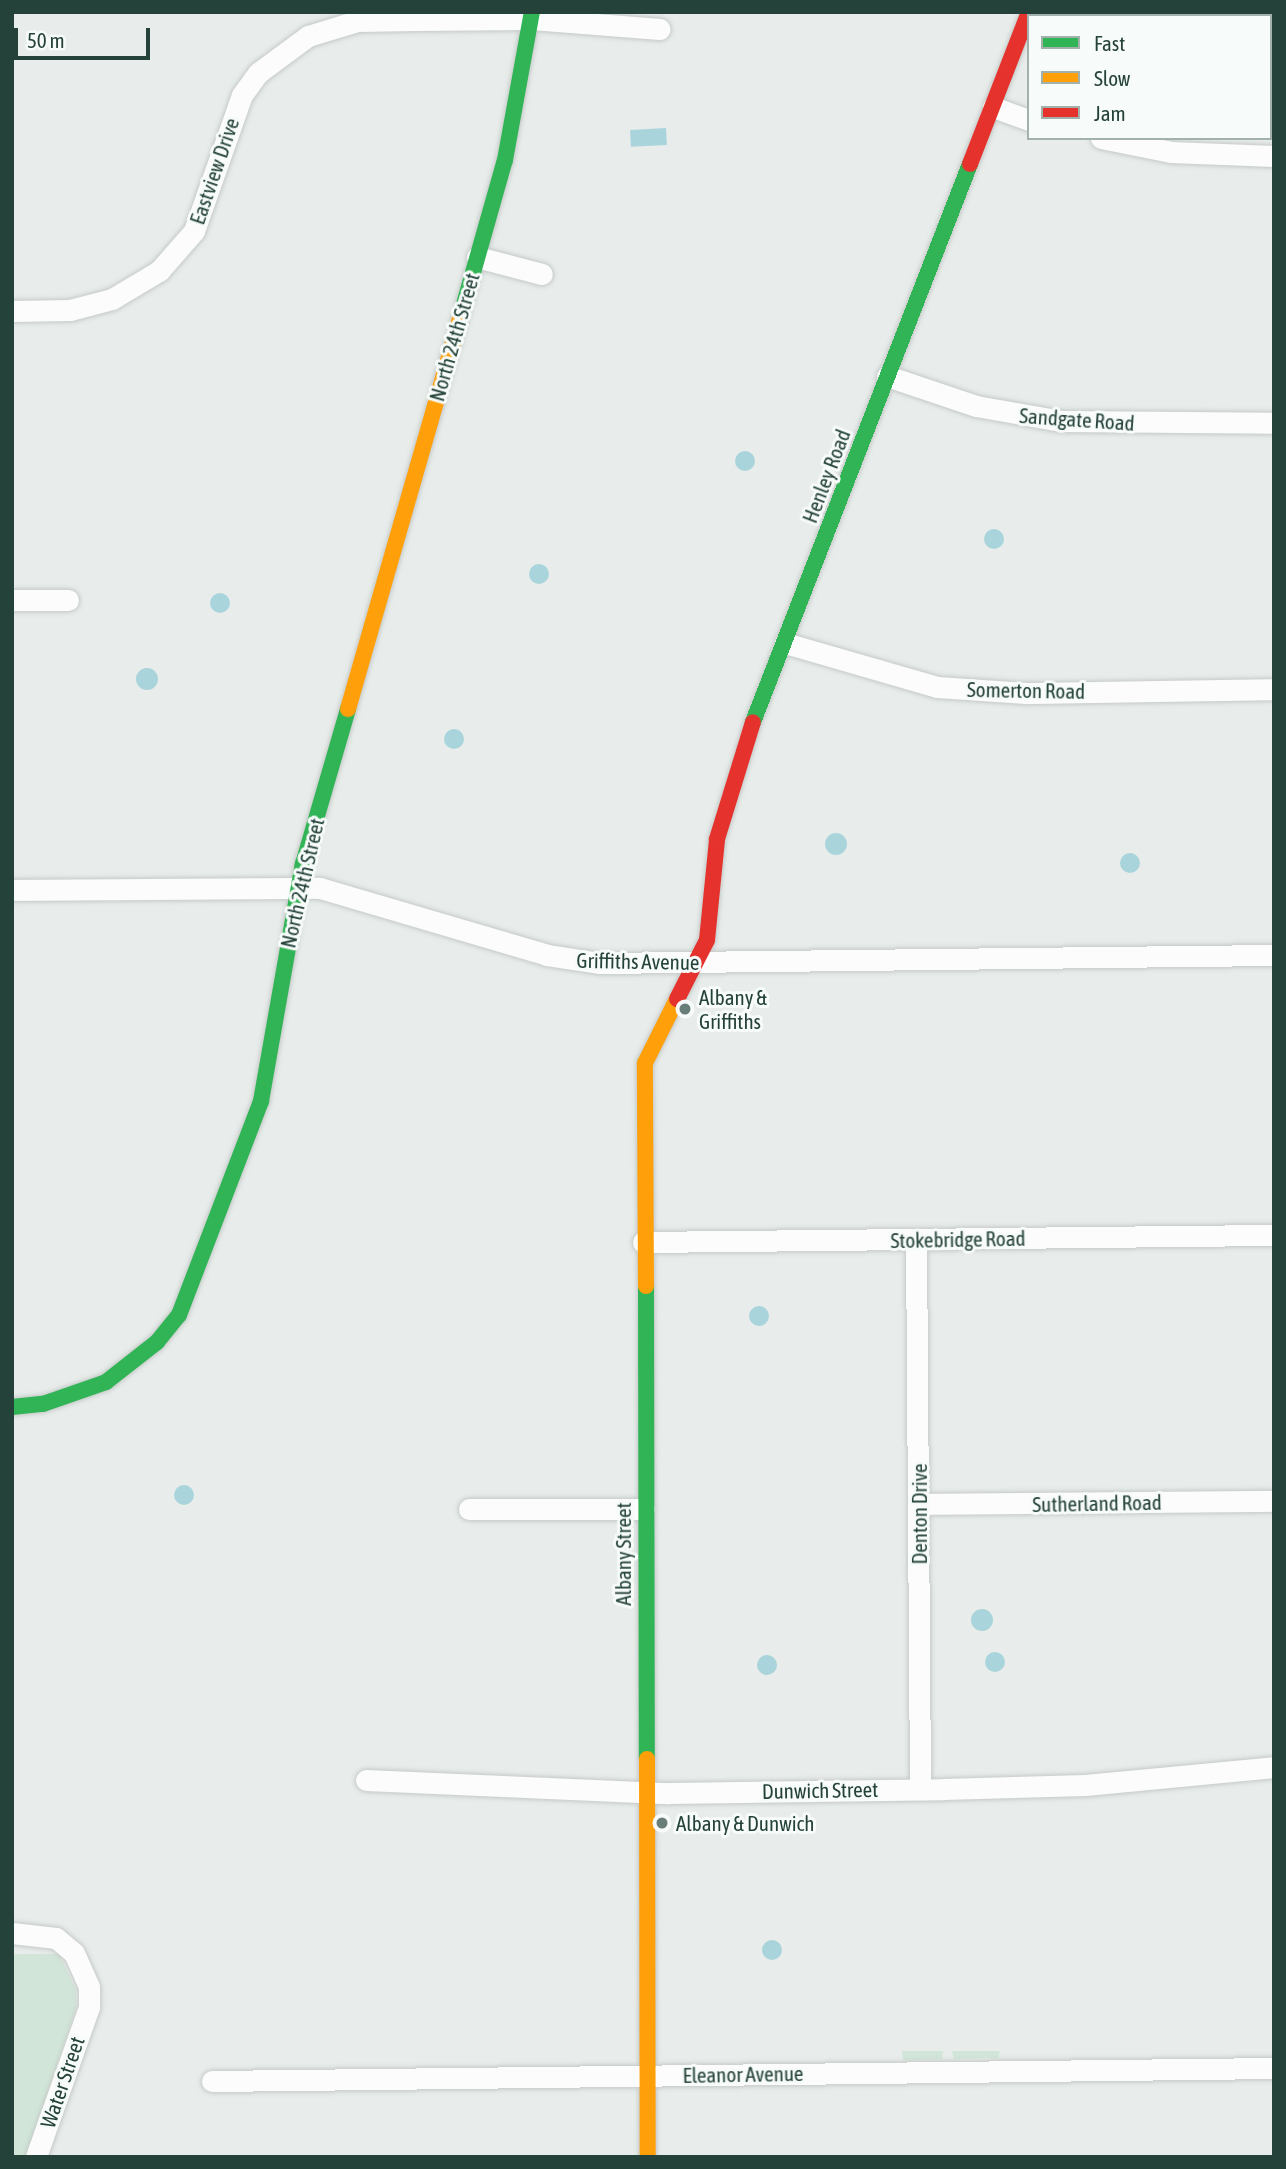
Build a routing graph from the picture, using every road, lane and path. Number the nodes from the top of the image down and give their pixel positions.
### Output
1 (532, 16) edge
2 (1027, 17) edge
3 (660, 29) dead end
4 (993, 107) junction
5 (1027, 119) edge
6 (1111, 140) edge
7 (1274, 156) edge
8 (477, 257) junction
9 (542, 274) dead end
10 (12, 310) edge
11 (887, 376) junction
12 (1274, 423) edge
13 (12, 600) edge
14 (68, 600) dead end
15 (785, 643) junction
16 (1274, 689) edge
17 (298, 888) junction
18 (12, 890) edge
19 (1274, 955) edge
20 (695, 963) junction
21 (1274, 1235) edge
22 (916, 1239) junction
23 (643, 1242) junction
24 (12, 1407) edge
25 (1274, 1501) edge
26 (919, 1504) junction
27 (469, 1509) dead end
28 (644, 1509) junction
29 (1274, 1767) edge
30 (366, 1780) dead end
31 (920, 1788) junction
32 (646, 1792) junction
33 (12, 1933) edge
34 (1274, 2068) edge
35 (647, 2075) junction
36 (212, 2081) dead end
37 (36, 2157) edge
38 (648, 2157) edge

1 - 3 street, Eastview Drive
1 - 8 street, North 24th Street
1 - 10 street, Eastview Drive
2 - 4 street, Henley Road
4 - 5 street
4 - 11 street, Henley Road
6 - 7 street
8 - 9 street, North 24th Street
8 - 17 street, North 24th Street
11 - 12 street, Sandgate Road
11 - 15 street, Henley Road
13 - 14 street
15 - 16 street, Somerton Road
15 - 20 street, Henley Road
17 - 18 street, Griffiths Avenue
17 - 20 street, Griffiths Avenue
17 - 24 street, North 24th Street
19 - 20 street, Griffiths Avenue
20 - 23 street, Albany Street
21 - 22 street, Stokebridge Road
22 - 23 street, Stokebridge Road
22 - 26 street, Denton Drive
23 - 28 street, Albany Street
25 - 26 street, Sutherland Road
26 - 31 street, Denton Drive
27 - 28 street
28 - 32 street, Albany Street
29 - 31 street, Dunwich Street
30 - 32 street, Dunwich Street
31 - 32 street, Dunwich Street
32 - 35 street, Albany Street
33 - 37 street, Water Street
34 - 35 street, Eleanor Avenue
35 - 36 street, Eleanor Avenue
35 - 38 street, Albany Street

